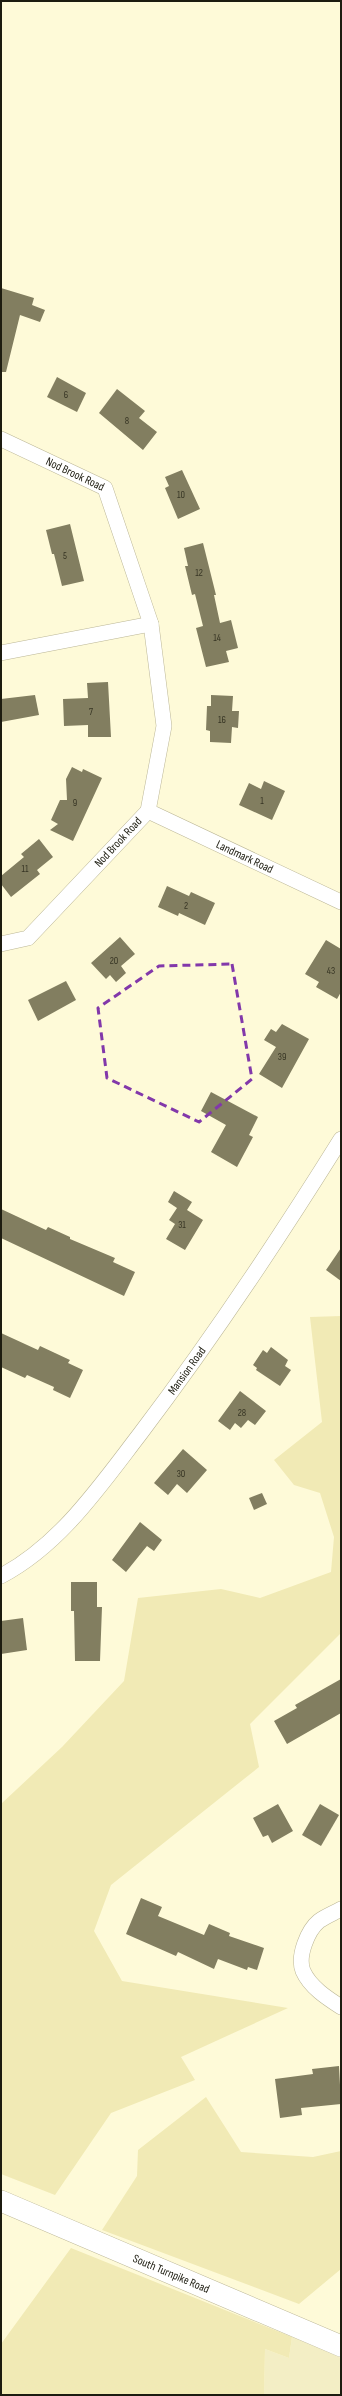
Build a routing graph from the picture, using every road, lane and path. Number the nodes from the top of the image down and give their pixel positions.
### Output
1 (1, 439) edge
2 (151, 624) junction
3 (1, 653) edge
4 (148, 810) junction
5 (341, 902) edge
6 (1, 944) edge
7 (341, 1139) edge
8 (1, 1576) edge
9 (341, 1909) edge
10 (341, 2007) edge
11 (1, 2201) edge
12 (341, 2346) edge

1 - 2 street, Nod Brook Road
2 - 3 street
2 - 4 street, Nod Brook Road
4 - 5 street, Landmark Road
4 - 6 street, Nod Brook Road
7 - 8 street, Mansion Road
9 - 10 street
11 - 12 main road, South Turnpike Road

